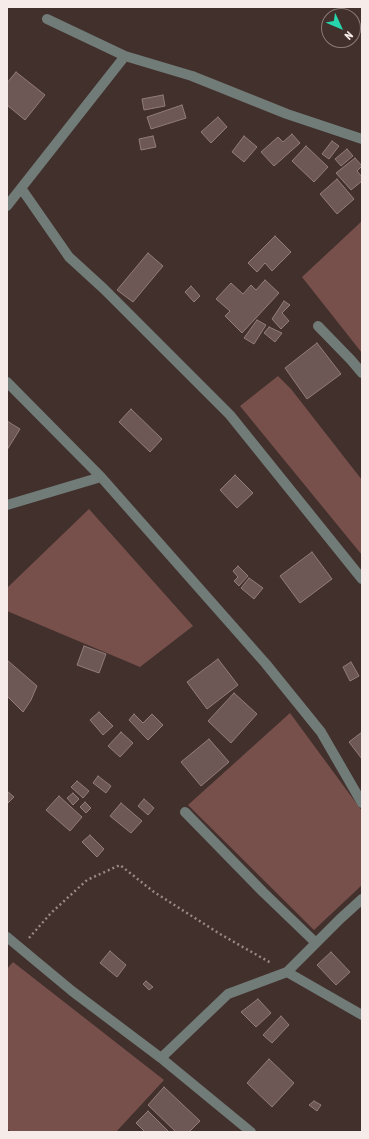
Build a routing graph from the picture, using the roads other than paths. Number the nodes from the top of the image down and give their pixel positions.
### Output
1 (47, 19) dead end
2 (125, 56) junction
3 (362, 139) edge
4 (21, 188) junction
5 (7, 206) edge
6 (318, 326) dead end
7 (362, 373) edge
8 (7, 382) edge
9 (101, 477) junction
10 (7, 505) edge
11 (362, 578) edge
12 (362, 803) edge
13 (185, 812) dead end
14 (362, 900) edge
15 (7, 937) edge
16 (316, 943) junction
17 (288, 972) junction
18 (362, 1015) edge
19 (161, 1058) junction
20 (251, 1132) edge

1 - 2 street
2 - 3 street
2 - 4 street
4 - 5 street
4 - 11 street
6 - 7 street
8 - 9 street
9 - 10 street
9 - 12 street
13 - 16 street
14 - 16 street
15 - 19 street
16 - 17 street
17 - 18 street
17 - 19 street
19 - 20 street

